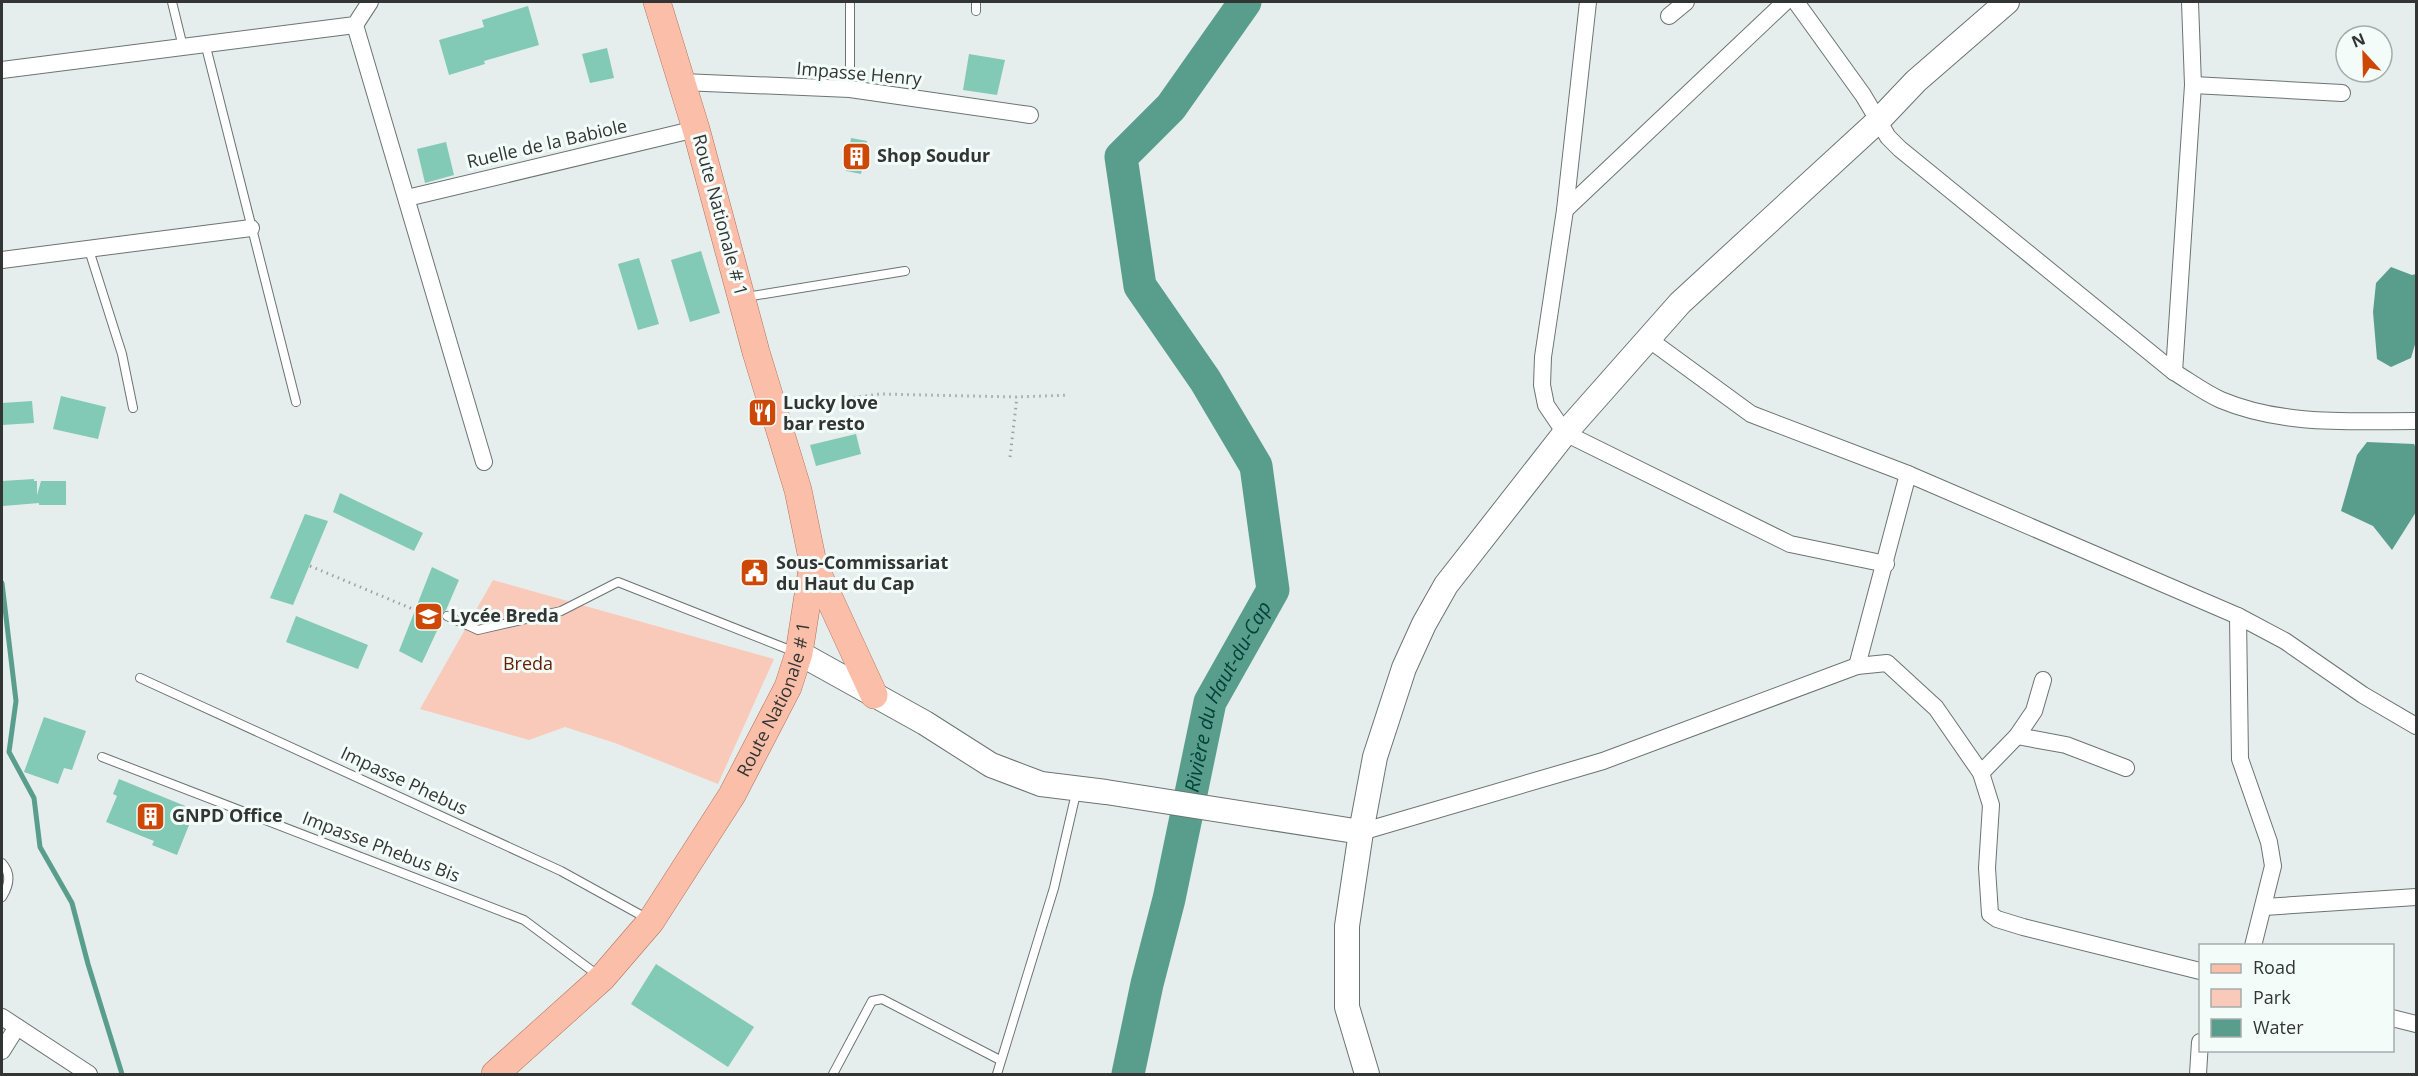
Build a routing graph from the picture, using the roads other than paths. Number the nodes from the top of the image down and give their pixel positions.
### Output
1 (172, 2) edge
2 (370, 2) edge
3 (657, 2) edge
4 (850, 2) edge
5 (1588, 2) edge
6 (1686, 2) edge
7 (1785, 2) edge
8 (1796, 2) edge
9 (2007, 2) edge
10 (2190, 2) edge
11 (1669, 16) dead end
12 (355, 25) junction
13 (205, 44) junction
14 (183, 47) junction
15 (2, 70) edge
16 (682, 82) junction
17 (2193, 85) junction
18 (850, 89) junction
19 (2342, 93) dead end
20 (1030, 115) dead end
21 (1878, 121) junction
22 (696, 129) junction
23 (407, 198) junction
24 (1565, 210) junction
25 (251, 228) junction
26 (89, 250) junction
27 (2, 260) edge
28 (905, 271) dead end
29 (742, 298) junction
30 (1647, 338) junction
31 (2174, 372) junction
32 (296, 402) dead end
33 (134, 408) dead end
34 (2416, 421) edge
35 (1565, 433) junction
36 (484, 462) dead end
37 (1908, 474) junction
38 (813, 563) junction
39 (1886, 564) junction
40 (447, 616) dead end
41 (2238, 616) junction
42 (799, 653) junction
43 (1857, 666) junction
44 (140, 678) dead end
45 (2043, 680) dead end
46 (874, 695) junction
47 (2416, 726) edge
48 (2017, 736) junction
49 (102, 757) dead end
50 (2126, 768) dead end
51 (1982, 773) junction
52 (1077, 788) junction
53 (1361, 832) junction
54 (2, 863) edge
55 (2, 897) edge
56 (2416, 897) edge
57 (2264, 907) junction
58 (651, 921) junction
59 (2253, 944) edge
60 (2199, 971) edge
61 (602, 978) junction
62 (2, 1017) edge
63 (2394, 1018) edge
64 (2416, 1024) edge
65 (17, 1027) junction
66 (2, 1051) edge
67 (2199, 1052) edge
68 (1000, 1059) junction
69 (89, 1074) edge
70 (495, 1074) edge
71 (833, 1074) edge
72 (997, 1074) edge
73 (1367, 1074) edge
74 (2198, 1074) edge

1 - 14 lane
2 - 12 street
3 - 16 main road, Route Nationale # 1
4 - 18 lane
5 - 24 street
6 - 11 street
7 - 24 street
8 - 21 street
9 - 21 main road
10 - 17 street
12 - 13 street
12 - 23 street
13 - 14 street
13 - 25 lane
14 - 15 street
16 - 18 street, Impasse Henry
16 - 22 main road, Route Nationale # 1
17 - 19 street
17 - 31 street
18 - 20 street, Impasse Henry
21 - 30 main road
21 - 31 street
22 - 23 street, Ruelle de la Babiole
22 - 29 main road, Route Nationale # 1
23 - 36 street
24 - 35 street
25 - 26 street
25 - 32 lane
26 - 27 street
26 - 33 lane
28 - 29 lane
29 - 38 main road, Route Nationale # 1
30 - 35 main road
30 - 37 street
31 - 34 street
35 - 39 street
35 - 53 main road
37 - 39 street
37 - 41 street
38 - 42 main road, Route Nationale # 1
38 - 46 main road
39 - 43 street
40 - 42 lane
41 - 47 street
41 - 57 street
42 - 46 main road
42 - 58 main road, Route Nationale # 1
43 - 51 street
43 - 53 street
44 - 58 lane, Impasse Phebus
45 - 48 street
46 - 52 main road
48 - 50 street
48 - 51 street
49 - 61 lane, Impasse Phebus Bis
51 - 60 street
52 - 53 main road
52 - 68 lane
53 - 73 main road
54 - 55 lane
56 - 57 street
57 - 59 street
58 - 61 main road, Route Nationale # 1
61 - 70 main road, Route Nationale # 1
62 - 65 street
63 - 64 street
65 - 66 street
65 - 69 street
67 - 74 street
68 - 71 lane
68 - 72 lane

